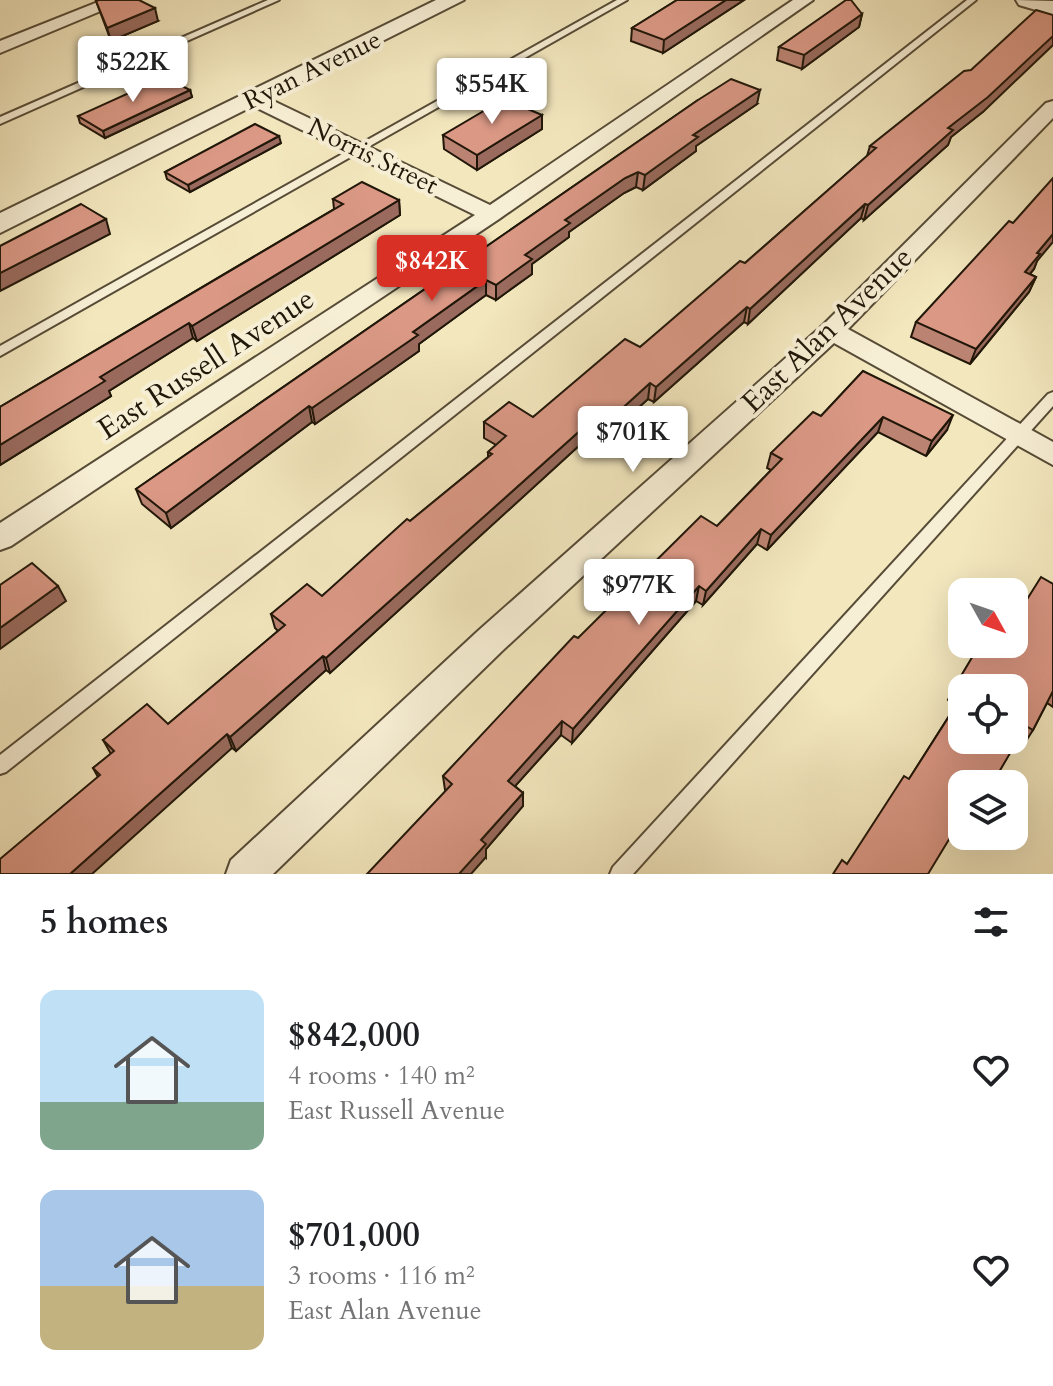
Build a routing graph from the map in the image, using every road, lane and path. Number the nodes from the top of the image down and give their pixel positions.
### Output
1 (118, 0) edge
2 (275, 0) edge
3 (453, 0) edge
4 (623, 0) edge
5 (804, 0) edge
6 (972, 0) edge
7 (1027, 0) edge
8 (1053, 8) edge
9 (0, 47) edge
10 (254, 99) junction
11 (1053, 107) edge
12 (0, 121) edge
13 (359, 149) junction
14 (491, 214) junction
15 (0, 224) edge
16 (832, 331) junction
17 (0, 352) edge
18 (1053, 397) edge
19 (1016, 434) junction
20 (1053, 455) edge
21 (0, 538) edge
22 (0, 766) edge
23 (245, 874) edge
24 (620, 874) edge

1 - 9 street
2 - 12 lane
3 - 10 street, Ryan Avenue
4 - 13 lane
5 - 14 street, East Russell Avenue
6 - 22 lane
7 - 8 street
10 - 13 street, Norris Street
10 - 15 street, Ryan Avenue
11 - 16 street, East Alan Avenue
13 - 14 street, Norris Street
13 - 17 lane
14 - 21 street, East Russell Avenue
16 - 19 street
16 - 23 street, East Alan Avenue
18 - 19 lane
19 - 20 street
19 - 24 lane

